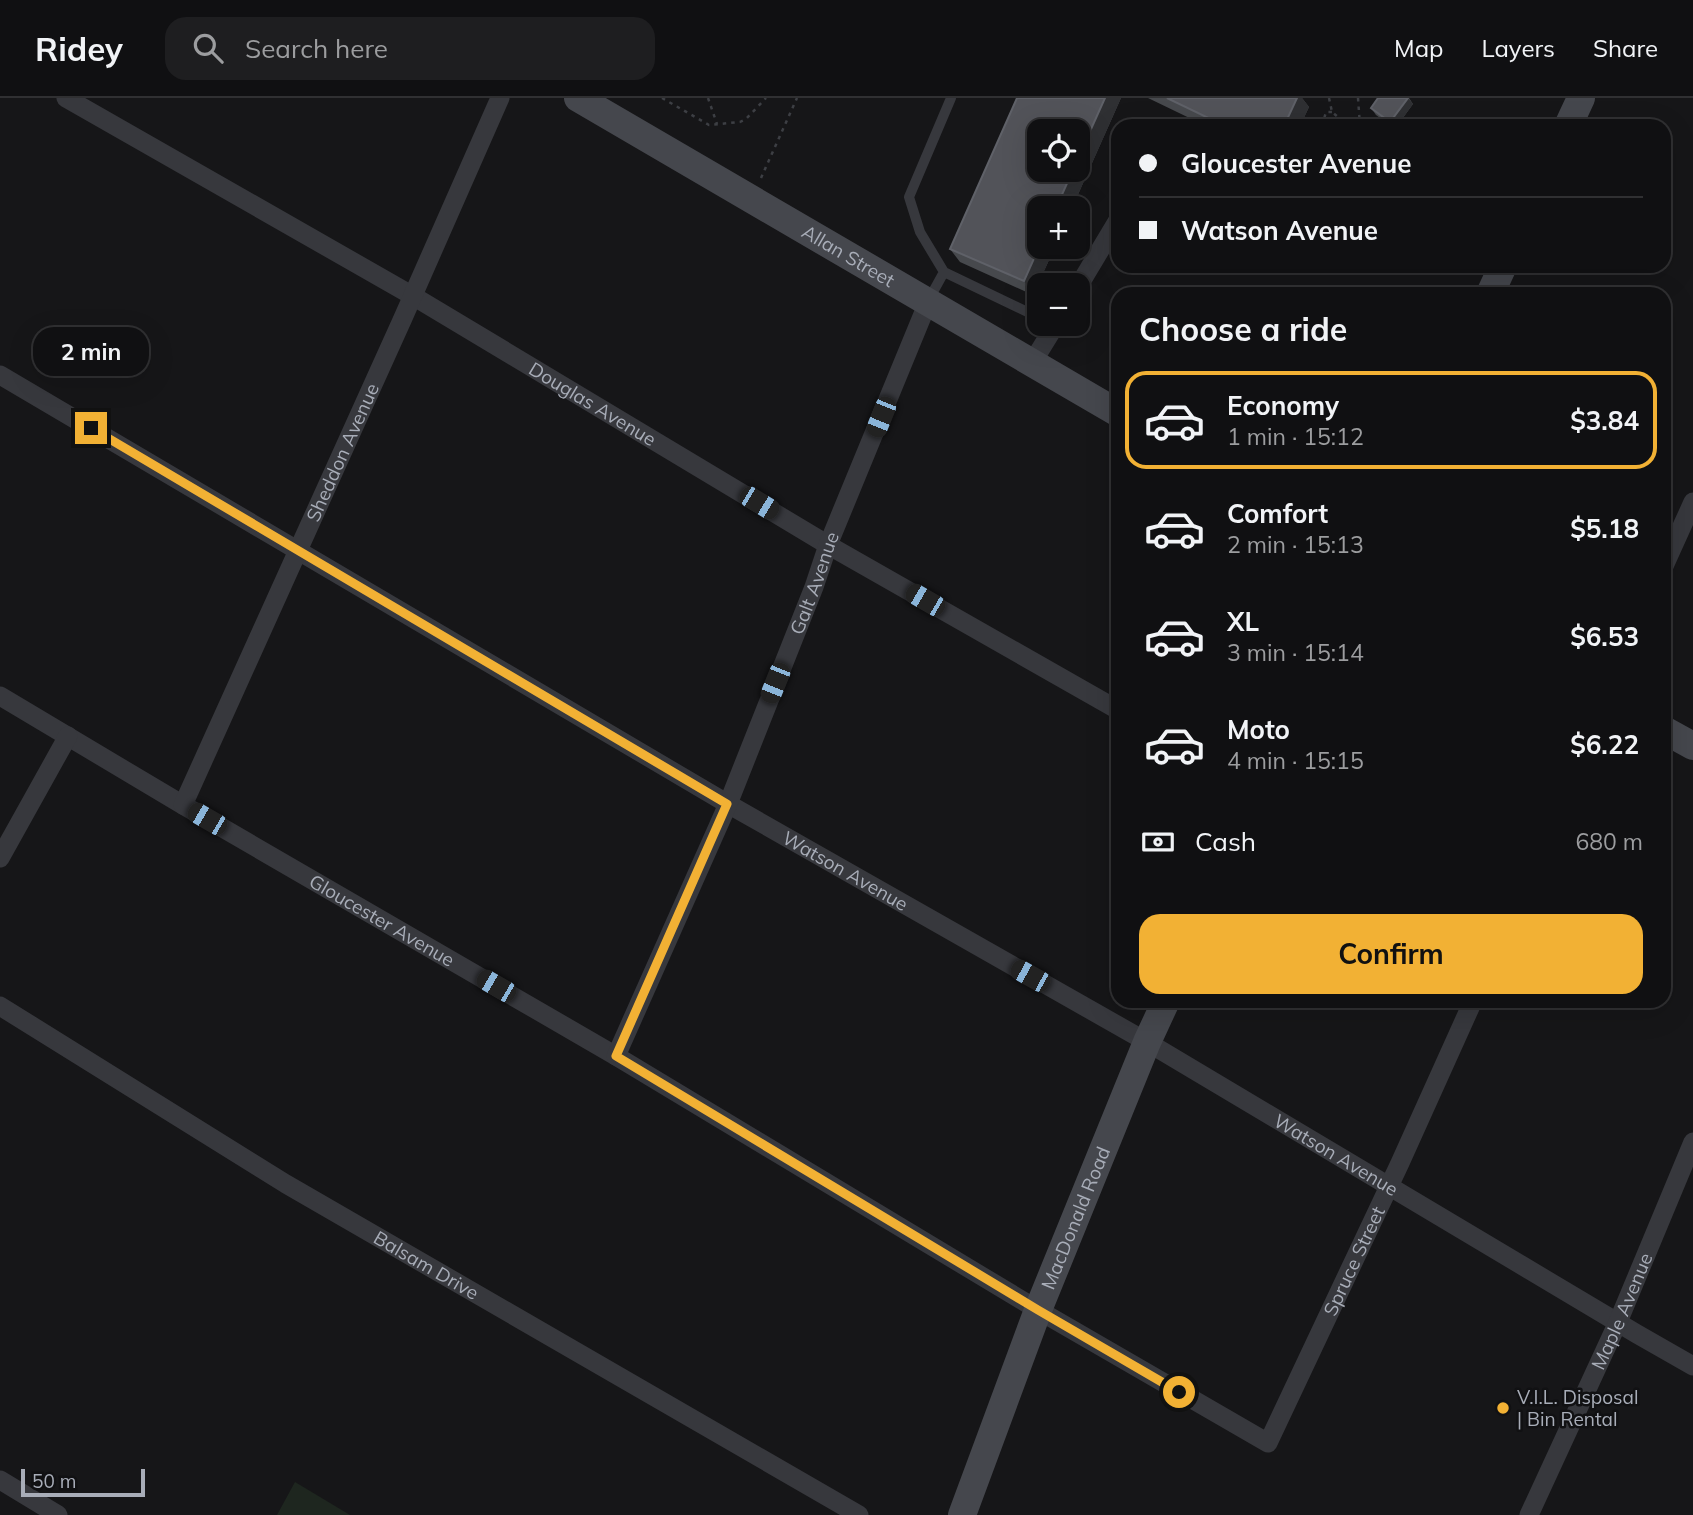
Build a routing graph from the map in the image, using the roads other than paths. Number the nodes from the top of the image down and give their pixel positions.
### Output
1 (66, 98) edge
2 (500, 98) edge
3 (578, 98) edge
4 (951, 98) edge
5 (1581, 98) edge
6 (1571, 119) edge
7 (1111, 232) edge
8 (944, 272) junction
9 (1086, 273) edge
10 (413, 296) junction
11 (928, 302) junction
12 (1027, 312) edge
13 (1045, 336) edge
14 (1032, 363) junction
15 (0, 375) edge
16 (1111, 409) edge
17 (1693, 502) edge
18 (828, 545) junction
19 (298, 550) junction
20 (1671, 551) edge
21 (0, 696) edge
22 (1111, 706) edge
23 (1671, 734) edge
24 (68, 736) junction
25 (1693, 746) edge
26 (727, 804) junction
27 (183, 805) junction
28 (0, 858) edge
29 (0, 1006) edge
30 (1163, 1008) edge
31 (1470, 1008) edge
32 (1147, 1042) junction
33 (616, 1056) junction
34 (1693, 1142) edge
35 (1389, 1185) junction
36 (1038, 1310) junction
37 (1618, 1322) junction
38 (1693, 1366) edge
39 (1268, 1443) joint
40 (0, 1480) edge
41 (58, 1515) edge
42 (859, 1515) edge
43 (962, 1515) edge
44 (1530, 1515) edge

1 - 10 street, Douglas Avenue
2 - 10 street, Sheddon Avenue
3 - 11 street, Allan Street
4 - 8 lane
5 - 6 street
7 - 9 street
8 - 11 lane
8 - 12 lane
10 - 18 street, Douglas Avenue
10 - 19 street, Sheddon Avenue
11 - 14 street, Allan Street
11 - 18 street, Galt Avenue
13 - 14 street
14 - 16 street, Allan Street
15 - 19 street, Watson Avenue
17 - 20 street
18 - 22 street, Douglas Avenue
18 - 26 street, Galt Avenue
19 - 26 street, Watson Avenue
19 - 27 street, Sheddon Avenue
21 - 24 street, Gloucester Avenue
23 - 25 street
24 - 27 street, Gloucester Avenue
24 - 28 street
26 - 32 street, Watson Avenue
26 - 33 street, Galt Avenue
27 - 33 street, Gloucester Avenue
29 - 42 street, Balsam Drive
30 - 32 street, MacDonald Road
31 - 35 street, Spruce Street
32 - 35 street, Watson Avenue
32 - 36 street, MacDonald Road
33 - 36 street, Gloucester Avenue
34 - 37 street, Maple Avenue
35 - 37 street, Watson Avenue
35 - 39 street, Spruce Street
36 - 39 street, Gloucester Avenue
36 - 43 street, MacDonald Road
37 - 38 street, Watson Avenue
37 - 44 street, Maple Avenue
40 - 41 street

